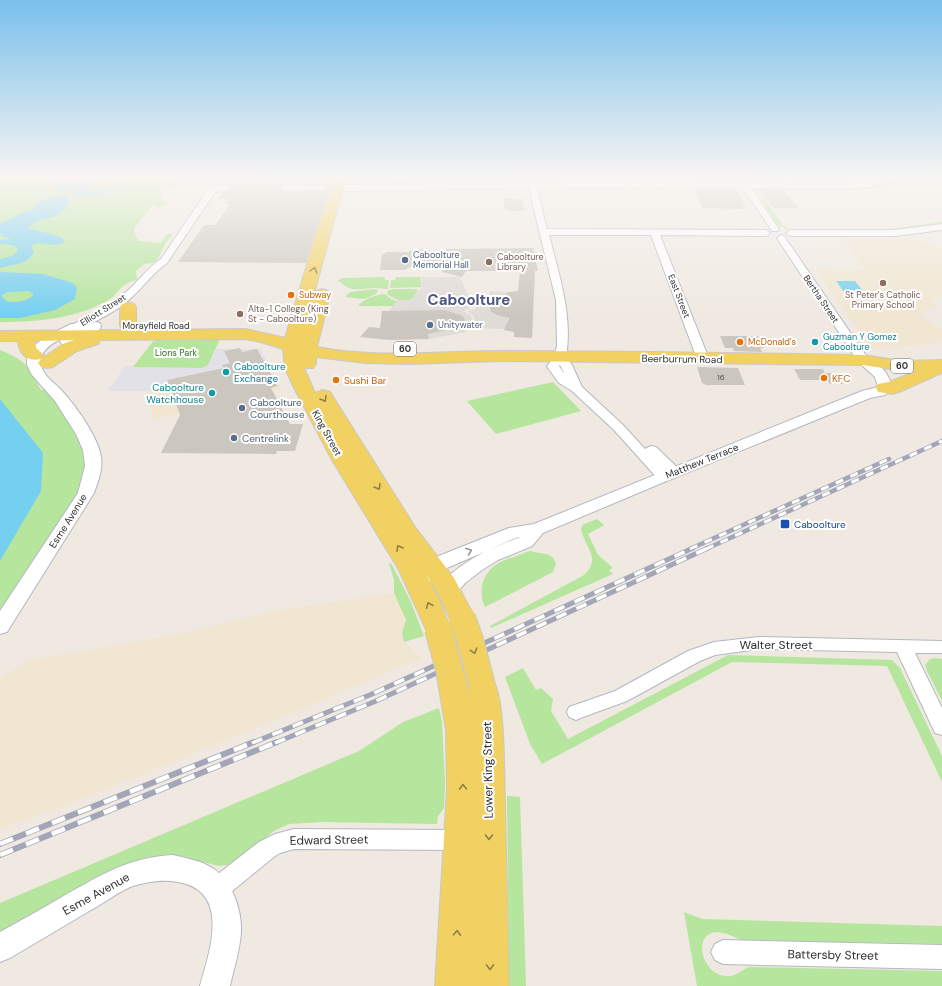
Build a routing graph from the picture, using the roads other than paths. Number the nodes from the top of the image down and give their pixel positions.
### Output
1 (189, 224) edge
2 (327, 224) edge
3 (335, 224) edge
4 (542, 224) edge
5 (775, 224) edge
6 (942, 227) edge
7 (544, 232) junction
8 (654, 232) junction
9 (782, 233) junction
10 (164, 261) junction
11 (128, 307) junction
12 (95, 326) junction
13 (128, 326) junction
14 (0, 327) edge
15 (77, 331) junction
16 (59, 335) junction
17 (111, 335) junction
18 (0, 336) edge
19 (19, 336) junction
20 (302, 342) junction
21 (942, 353) edge
22 (560, 357) junction
23 (41, 359) junction
24 (703, 359) junction
25 (863, 360) junction
26 (942, 365) edge
27 (885, 388) junction
28 (868, 394) junction
29 (668, 474) junction
30 (538, 529) junction
31 (426, 574) junction
32 (448, 590) junction
33 (0, 627) edge
34 (903, 647) junction
35 (942, 648) edge
36 (469, 691) junction
37 (576, 712) dead end
38 (942, 727) edge
39 (461, 840) junction
40 (217, 889) junction
41 (0, 948) edge
42 (723, 952) dead end
43 (942, 957) edge
44 (215, 986) edge
45 (454, 986) edge
46 (490, 986) edge

1 - 10 street, Elliott Street
20 -> 2 main road, King Street
3 - 20 main road, King Street
4 - 7 street
5 - 9 street, Bertha Street
6 - 9 street
7 - 8 street
7 - 22 street
8 - 9 street
8 - 24 street, East Street
9 - 25 street, Bertha Street
10 - 11 street, Elliott Street
10 - 15 street, Elliott Street
11 - 12 street, Elliott Street
11 - 13 main road
12 - 13 main road, Morayfield Road / 60
12 - 15 main road, Morayfield Road / 60
13 - 20 main road, Morayfield Road / 60
14 - 15 main road, Morayfield Road / 60
15 - 16 main road, Morayfield Road / 60
15 - 17 main road, Morayfield Road / 60
15 - 23 street
16 - 19 main road, Morayfield Road / 60
16 - 23 street
17 - 20 main road, Morayfield Road / 60
17 - 23 main road
18 - 19 main road, Morayfield Road / 60
19 - 23 main road
20 - 22 main road, Beerburrum Road / 60
20 - 31 main road, King Street
21 - 25 main road, Beerburrum Road / 60
22 - 24 main road, Beerburrum Road / 60
22 - 29 street
23 - 33 street, Esme Avenue
24 - 25 main road, Beerburrum Road / 60
25 - 26 main road, Beerburrum Road / 60
25 - 27 street
25 - 28 street
26 - 27 main road
27 - 28 street, Matthew Terrace
28 - 29 street, Matthew Terrace
29 - 30 street, Matthew Terrace
31 -> 30 street, Matthew Terrace
30 - 32 street, Matthew Terrace
31 - 32 main road, Lower King Street
36 -> 31 main road, Lower King Street, bridge
32 -> 36 main road, Lower King Street, bridge
34 - 35 street, Walter Street
34 - 37 street, Walter Street
34 - 38 street
39 -> 36 main road, Lower King Street
36 -> 46 main road, Lower King Street
39 - 40 street, Edward Street
45 -> 39 main road, Lower King Street
40 - 41 street, Esme Avenue
40 - 44 street
42 - 43 street, Battersby Street

